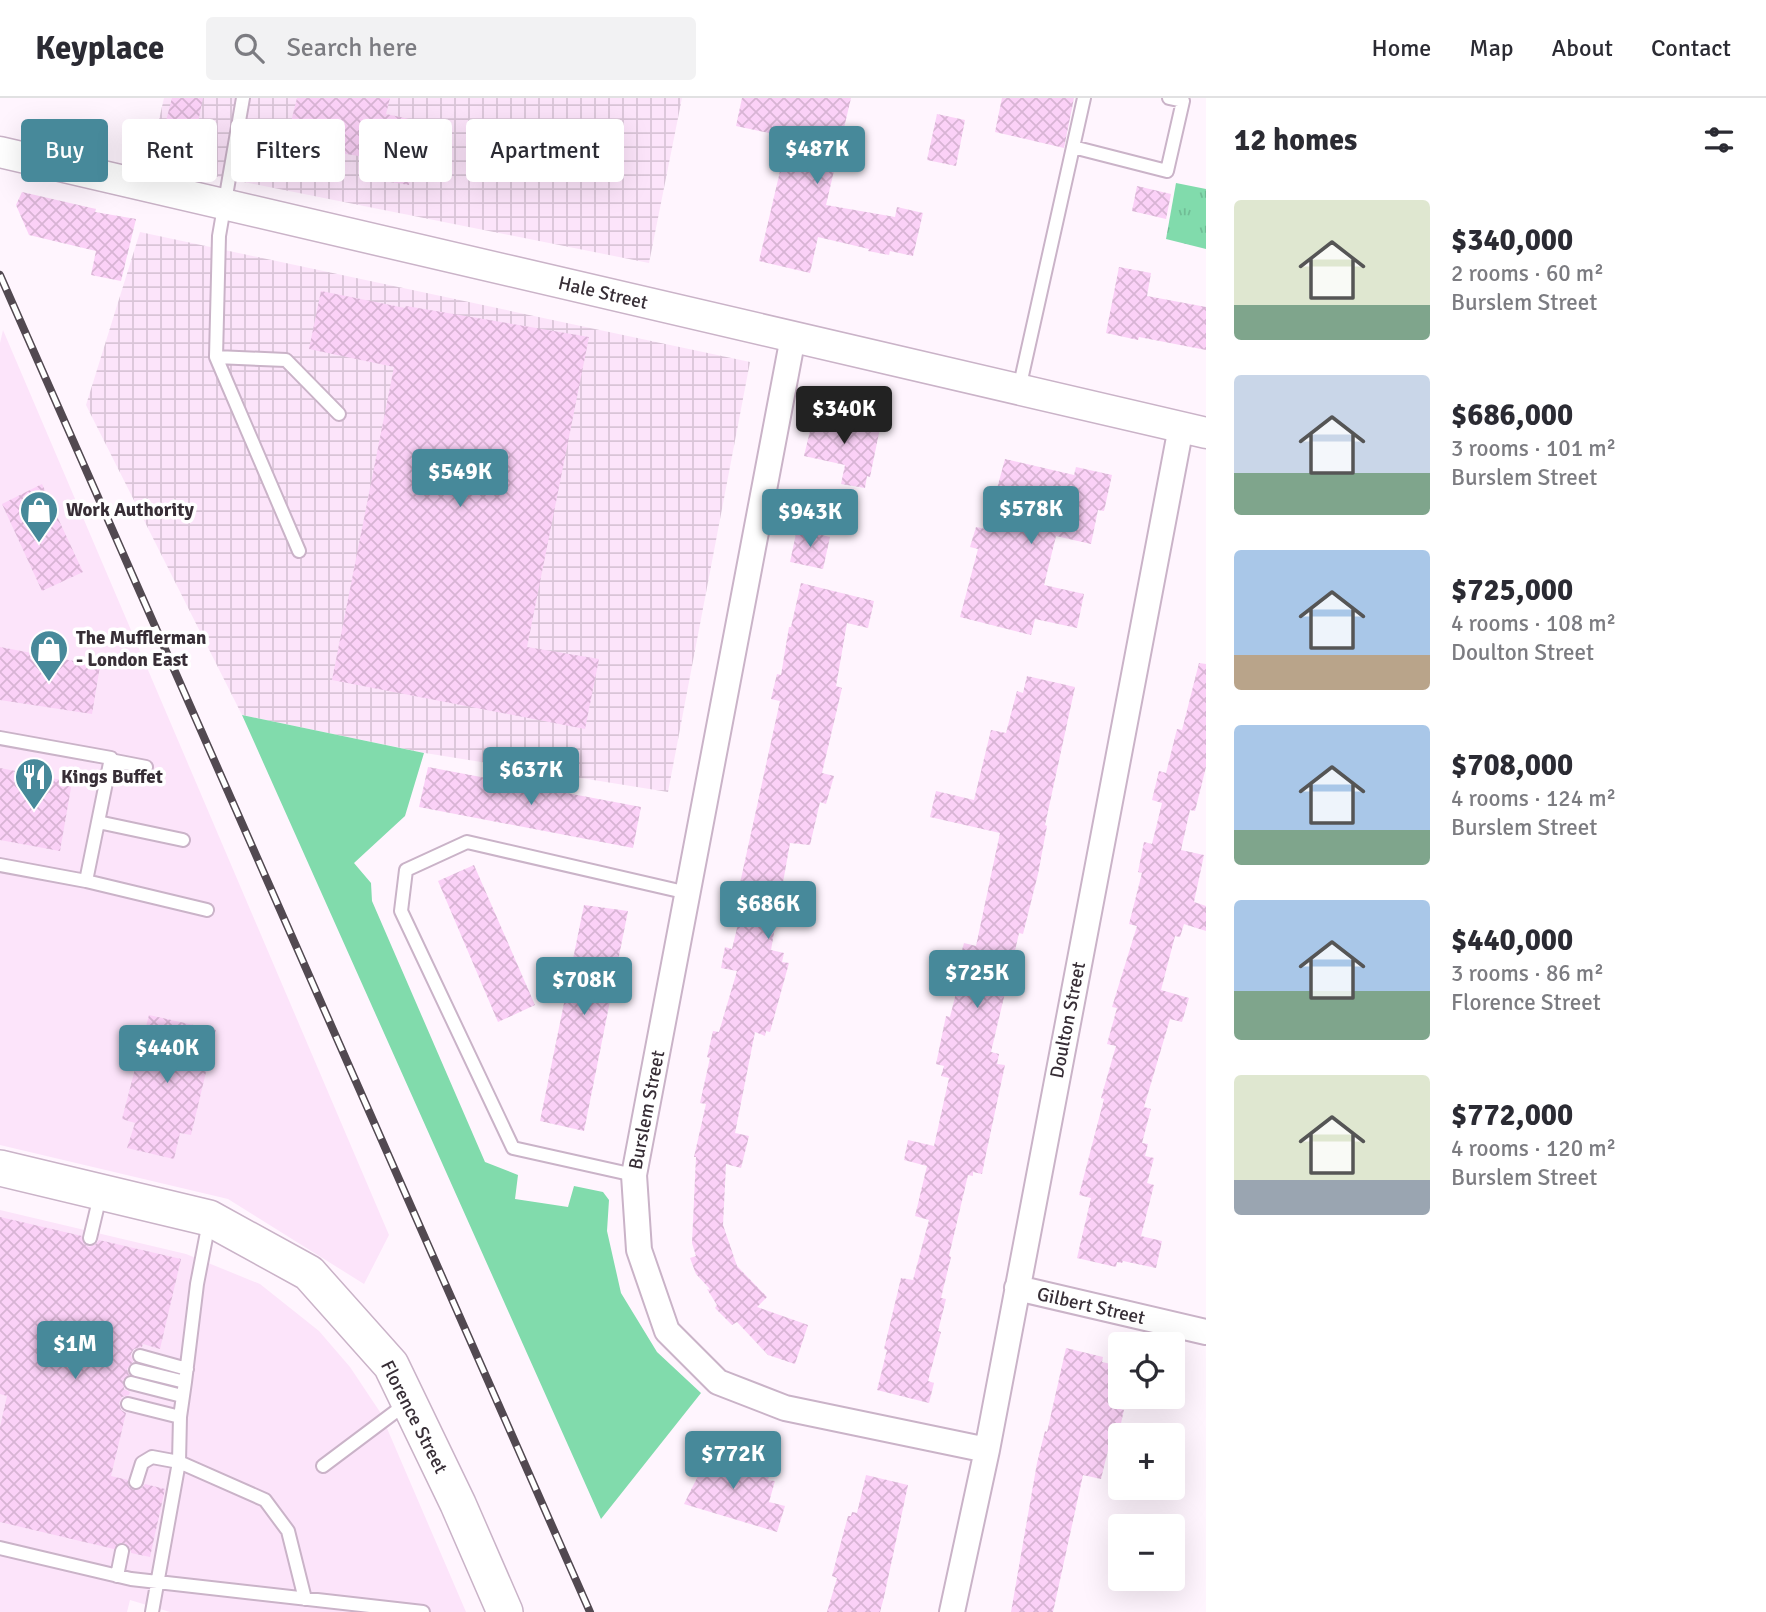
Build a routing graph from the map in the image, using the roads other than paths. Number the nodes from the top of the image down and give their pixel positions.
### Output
1 (243, 98) edge
2 (1084, 98) edge
3 (1169, 98) edge
4 (1073, 147) junction
5 (0, 152) edge
6 (224, 204) junction
7 (793, 337) junction
8 (216, 358) junction
9 (1019, 390) junction
10 (339, 414) dead end
11 (1193, 430) edge
12 (299, 551) dead end
13 (0, 738) edge
14 (110, 760) junction
15 (146, 767) dead end
16 (98, 822) junction
17 (183, 840) dead end
18 (0, 864) edge
19 (86, 881) junction
20 (688, 893) junction
21 (207, 910) dead end
22 (0, 1168) edge
23 (634, 1175) junction
24 (101, 1192) junction
25 (209, 1218) junction
26 (90, 1238) dead end
27 (1017, 1289) junction
28 (1206, 1332) edge
29 (140, 1356) dead end
30 (187, 1369) junction
31 (136, 1370) dead end
32 (185, 1382) junction
33 (131, 1383) dead end
34 (182, 1396) junction
35 (409, 1402) junction
36 (128, 1404) dead end
37 (180, 1417) junction
38 (987, 1450) junction
39 (179, 1462) junction
40 (323, 1466) dead end
41 (136, 1482) dead end
42 (0, 1548) edge
43 (122, 1551) dead end
44 (117, 1576) junction
45 (157, 1582) junction
46 (305, 1599) junction
47 (152, 1612) edge
48 (423, 1612) edge
49 (505, 1612) edge
50 (952, 1612) edge

1 - 6 lane
2 - 4 lane
3 - 4 lane
4 - 9 lane
5 - 6 street, Hale Street
6 - 7 street, Hale Street
6 - 8 lane
7 - 9 street, Hale Street
7 - 20 street, Burslem Street
8 - 10 lane
8 - 12 lane
9 - 11 street, Hale Street
11 - 27 street, Doulton Street
13 - 14 lane
14 - 15 lane
14 - 16 lane
16 - 17 lane
16 - 19 lane
18 - 19 lane
19 - 21 lane
20 - 23 street, Burslem Street
20 - 23 lane
22 - 24 main road, Florence Street
23 - 38 street, Burslem Street
24 - 25 main road, Florence Street
24 - 26 lane
25 - 30 lane
25 - 35 main road, Florence Street
27 - 28 street, Gilbert Street
27 - 38 street, Doulton Street
29 - 30 lane
30 - 32 lane
31 - 32 lane
32 - 34 lane
33 - 34 lane
34 - 37 lane
35 - 40 lane
35 - 49 main road, Florence Street
36 - 37 lane
37 - 39 lane
38 - 50 street, Doulton Street
39 - 41 lane
39 - 45 lane
39 - 46 lane
42 - 44 lane
43 - 44 lane
44 - 45 lane
45 - 46 lane
45 - 47 lane
46 - 48 lane

